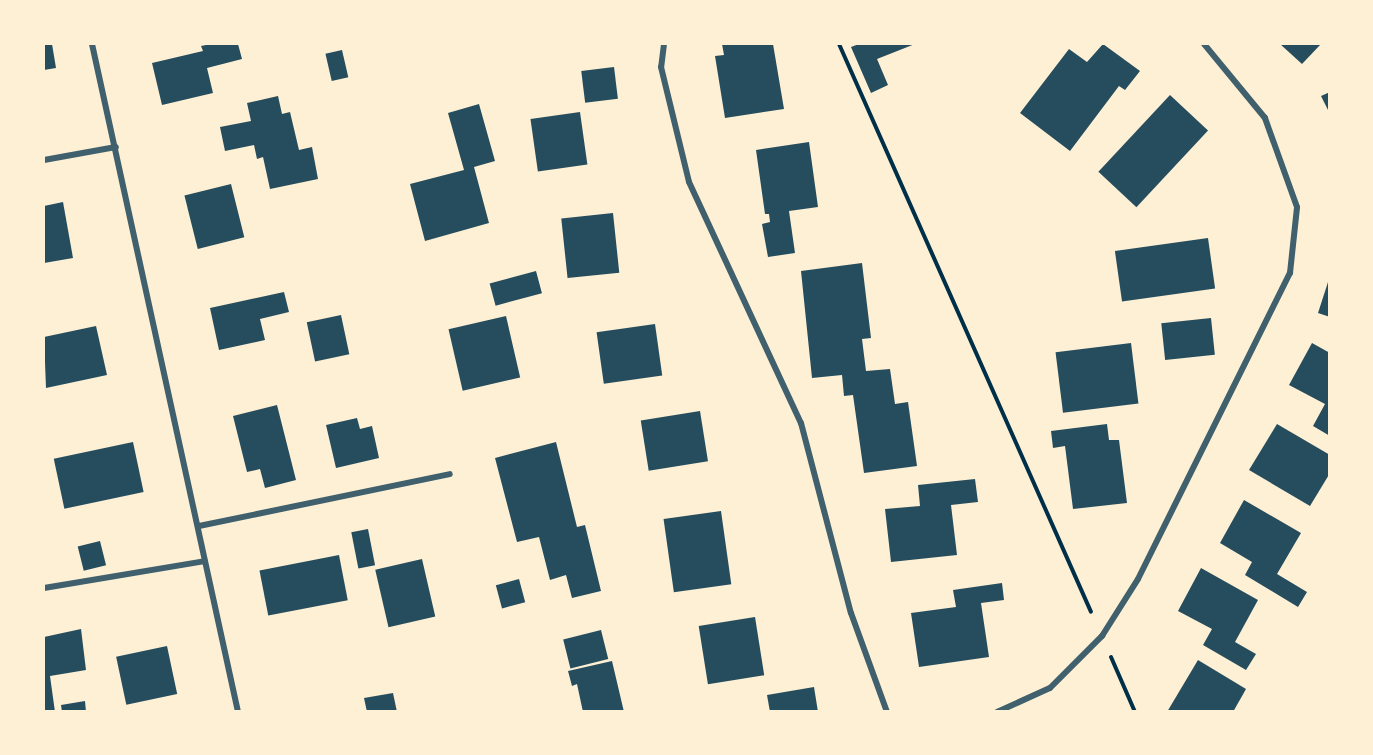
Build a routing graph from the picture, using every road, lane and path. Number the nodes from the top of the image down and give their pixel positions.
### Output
1 (92, 44) edge
2 (664, 44) edge
3 (839, 44) edge
4 (1204, 44) edge
5 (116, 147) junction
6 (44, 160) edge
7 (450, 474) dead end
8 (199, 526) junction
9 (205, 561) junction
10 (44, 588) edge
11 (1102, 636) junction
12 (238, 711) edge
13 (887, 711) edge
14 (997, 711) edge
15 (1135, 711) edge

1 - 5 street
2 - 13 street
3 - 11 path
4 - 11 street
5 - 6 street
5 - 8 street
7 - 8 street
8 - 9 street
9 - 10 street
9 - 12 street
11 - 14 street
11 - 15 path

